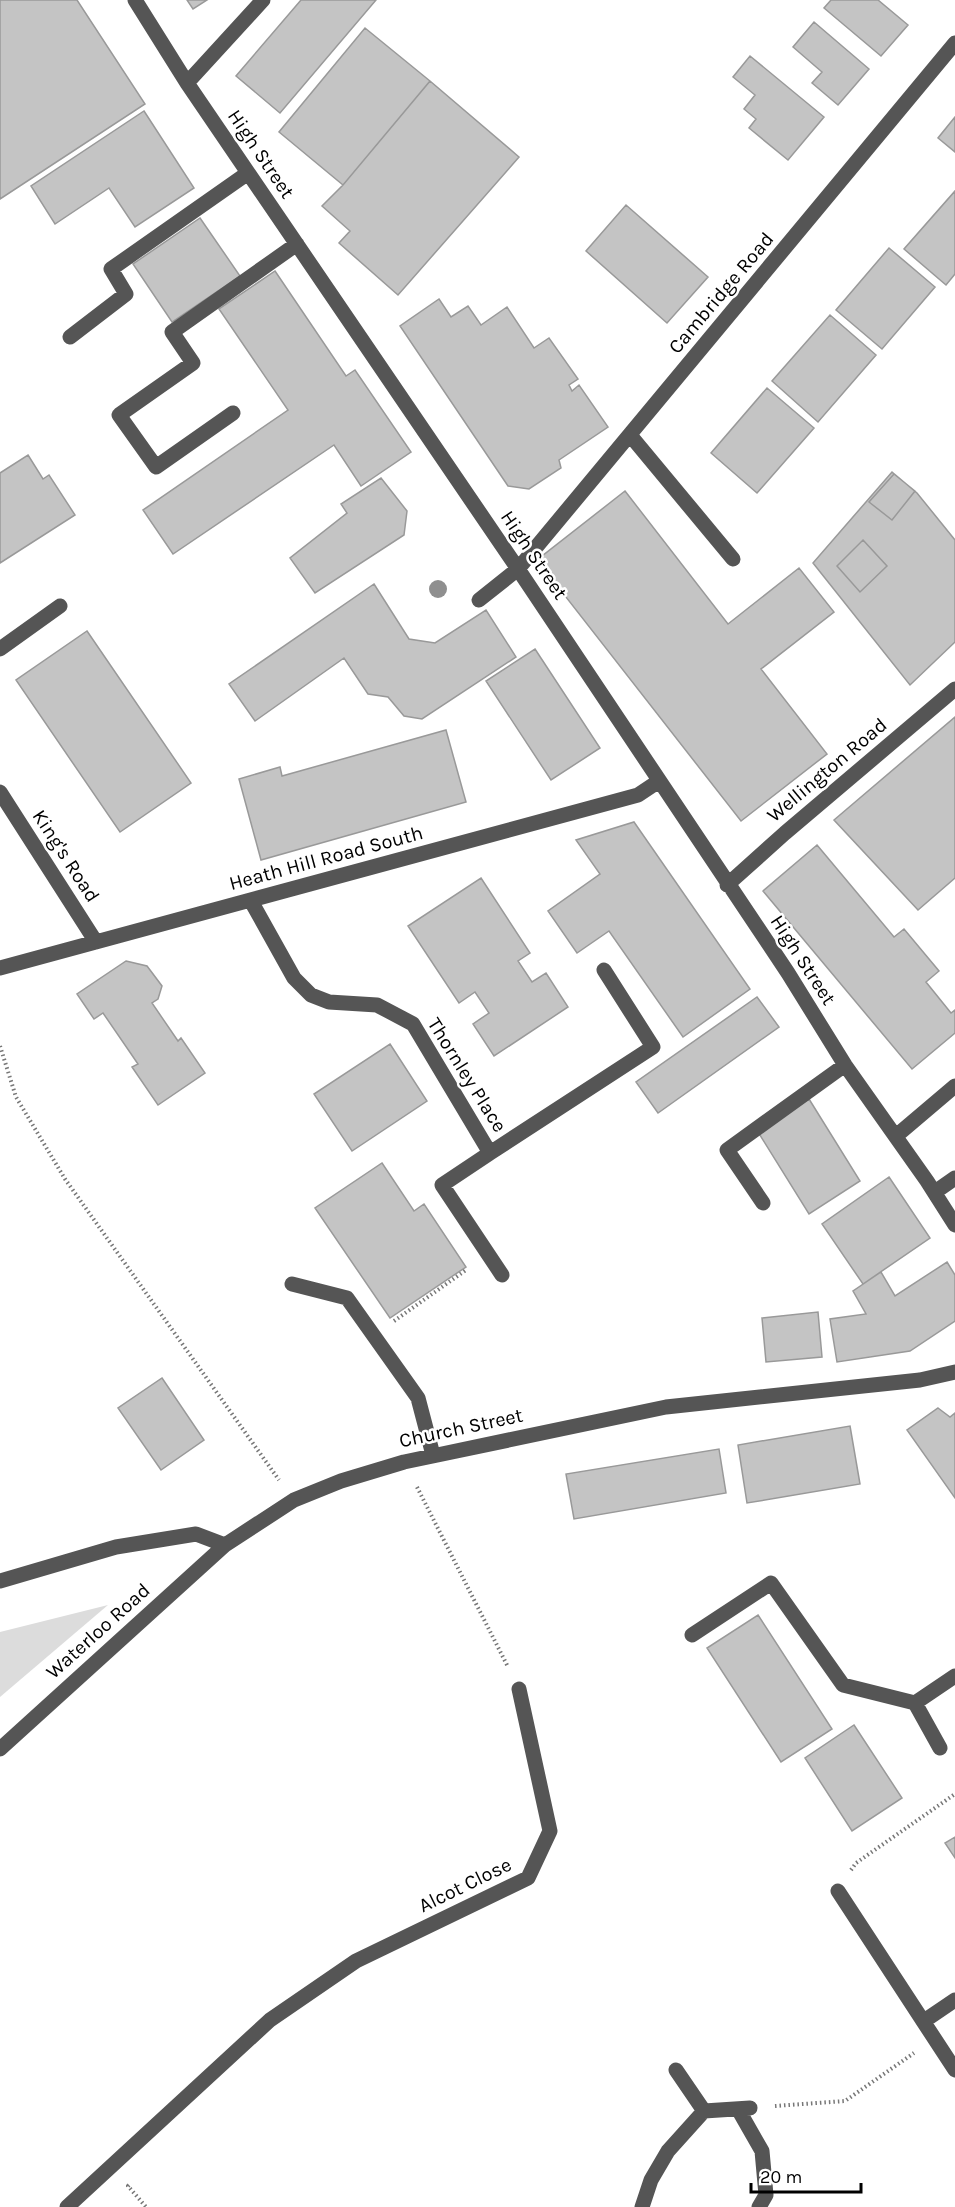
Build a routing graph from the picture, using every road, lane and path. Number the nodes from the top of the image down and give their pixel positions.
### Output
1 (135, 0) edge
2 (263, 0) edge
3 (955, 43) edge
4 (187, 82) junction
5 (248, 173) junction
6 (297, 244) junction
7 (70, 337) dead end
8 (232, 413) dead end
9 (630, 435) junction
10 (732, 558) dead end
11 (518, 569) junction
12 (479, 600) dead end
13 (60, 606) dead end
14 (0, 649) edge
15 (955, 689) edge
16 (658, 781) junction
17 (0, 792) edge
18 (727, 885) junction
19 (251, 900) junction
20 (96, 942) junction
21 (0, 968) edge
22 (604, 970) dead end
23 (0, 1046) edge
24 (845, 1065) junction
25 (955, 1086) edge
26 (896, 1136) junction
27 (490, 1153) junction
28 (955, 1178) edge
29 (935, 1192) junction
30 (763, 1203) dead end
31 (955, 1225) edge
32 (488, 1254) junction
33 (502, 1275) dead end
34 (292, 1284) dead end
35 (374, 1336) junction
36 (955, 1372) edge
37 (433, 1455) junction
38 (404, 1462) junction
39 (294, 1500) junction
40 (225, 1545) junction
41 (0, 1581) edge
42 (692, 1635) dead end
43 (955, 1676) edge
44 (519, 1689) joint
45 (915, 1703) junction
46 (940, 1748) dead end
47 (0, 1749) edge
48 (955, 1794) edge
49 (838, 1891) joint
50 (955, 2000) edge
51 (924, 2022) junction
52 (935, 2039) junction
53 (676, 2070) dead end
54 (955, 2070) edge
55 (744, 2109) junction
56 (704, 2111) junction
57 (128, 2186) dead end
58 (67, 2207) edge
59 (146, 2207) edge
60 (642, 2207) edge
61 (759, 2207) edge

1 - 4 street, High Street
2 - 4 street
3 - 9 street, Cambridge Road
4 - 5 street, High Street
5 - 6 street, High Street
5 - 7 street
6 - 8 street
6 - 11 street, High Street
9 - 10 street
9 - 11 street, Cambridge Road
11 - 12 street, Cambridge Road
11 - 16 street, High Street
13 - 14 street
15 - 18 street, Wellington Road
16 - 18 street, High Street
16 - 19 street, Heath Hill Road South
17 - 20 street, King's Road
18 - 24 street, High Street
19 - 20 street, Heath Hill Road South
19 - 27 street, Thornley Place
20 - 21 street, Heath Hill Road South
22 - 27 street, Thornley Place
23 - 39 path
24 - 26 street, High Street
24 - 30 street
25 - 26 street
26 - 29 street, High Street
27 - 32 street
28 - 29 street
29 - 31 street, High Street
32 - 33 street
32 - 35 path
34 - 35 street
35 - 37 street
36 - 37 street, Church Street
37 - 38 street, Church Street
38 - 39 street, Church Street
38 - 44 path
39 - 40 street, Church Street
40 - 41 street
40 - 47 street, Waterloo Road
42 - 45 street
43 - 45 street
44 - 58 street, Alcot Close
45 - 46 street
48 - 49 path
49 - 51 street
50 - 51 street
51 - 52 street
52 - 54 street
52 - 55 path
53 - 56 street
55 - 56 street
55 - 61 street
56 - 60 street
57 - 59 path

